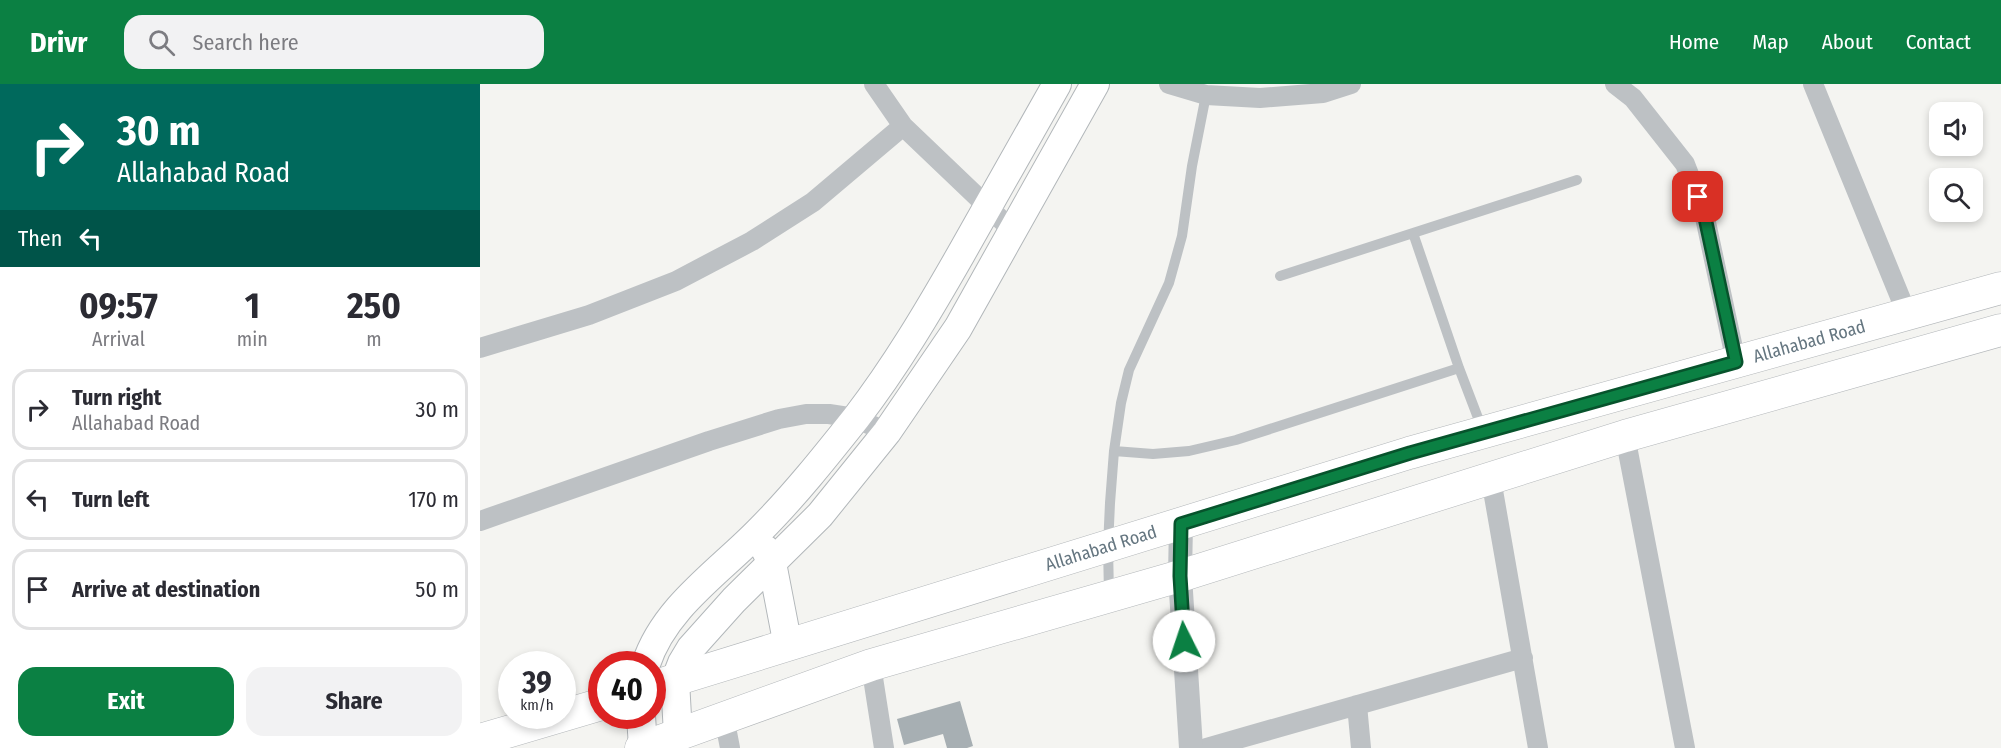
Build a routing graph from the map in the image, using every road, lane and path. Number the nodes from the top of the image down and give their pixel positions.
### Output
1 (874, 84) edge
2 (1057, 84) edge
3 (1169, 84) edge
4 (1351, 84) edge
5 (1615, 84) edge
6 (1813, 84) edge
7 (1091, 91) edge
8 (1206, 95) junction
9 (903, 126) junction
10 (1577, 180) dead end
11 (988, 207) junction
12 (1013, 231) junction
13 (1413, 233) junction
14 (1280, 276) dead end
15 (2001, 288) edge
16 (1907, 314) junction
17 (2001, 330) edge
18 (480, 348) edge
19 (1736, 362) junction
20 (1459, 368) junction
21 (855, 418) junction
22 (887, 432) junction
23 (1483, 433) junction
24 (1625, 436) junction
25 (1114, 451) junction
26 (1491, 479) junction
27 (480, 521) edge
28 (1181, 524) junction
29 (757, 532) junction
30 (1108, 547) junction
31 (772, 563) junction
32 (1180, 576) junction
33 (1109, 595) junction
34 (788, 646) junction
35 (650, 651) edge
36 (1523, 658) junction
37 (871, 665) junction
38 (666, 682) edge
39 (666, 683) edge
40 (666, 691) edge
41 (1358, 705) junction
42 (588, 708) edge
43 (724, 717) junction
44 (641, 729) edge
45 (678, 734) junction
46 (480, 740) edge
47 (642, 748) edge
48 (730, 748) edge
49 (884, 748) edge
50 (1191, 748) edge
51 (1206, 748) edge
52 (1361, 748) edge
53 (1538, 748) edge
54 (1685, 748) edge

1 - 9 street
2 - 7 main road
2 - 11 main road
3 - 8 street
4 - 8 street
5 - 19 street
6 - 16 street
7 - 12 main road
8 - 25 lane
9 - 11 street
9 - 18 street
10 - 13 lane
11 - 12 street
11 - 21 main road
12 - 22 main road
13 - 14 lane
13 - 20 lane
15 - 16 main road, Allahabad Road
16 - 19 main road, Allahabad Road
17 - 24 main road
19 - 23 main road, Allahabad Road
20 - 23 lane
20 - 25 lane
21 - 22 street
21 - 27 street
21 - 29 main road
22 - 31 main road
23 - 28 main road, Allahabad Road
24 - 26 main road
24 - 54 street
25 - 30 lane
26 - 32 main road
26 - 36 street
28 - 30 main road, Allahabad Road
28 - 32 street
29 - 31 main road
29 - 35 main road
30 - 33 lane
30 - 34 main road, Allahabad Road
31 - 34 main road
31 - 38 main road
32 - 33 main road
32 - 50 street
33 - 37 main road
34 - 39 main road, Allahabad Road
36 - 41 street
36 - 53 street
37 - 43 main road
37 - 49 street
40 - 45 main road
41 - 51 street
41 - 52 street
42 - 46 main road
43 - 45 main road
43 - 48 street
44 - 47 main road
45 - 47 main road

